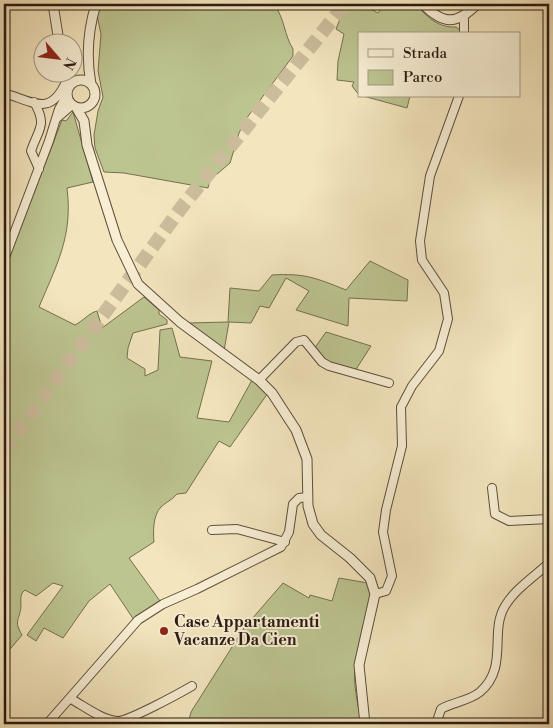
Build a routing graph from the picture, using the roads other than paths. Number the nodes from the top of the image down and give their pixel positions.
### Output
1 (53, 4) edge
2 (96, 4) edge
3 (423, 4) edge
4 (477, 4) edge
5 (464, 17) junction
6 (57, 32) edge
7 (464, 32) edge
8 (88, 66) junction
9 (82, 75) edge
10 (82, 81) edge
11 (66, 82) edge
12 (76, 82) edge
13 (92, 84) junction
14 (67, 88) junction
15 (4, 93) edge
16 (458, 98) edge
17 (34, 102) junction
18 (92, 103) junction
19 (74, 106) junction
20 (57, 118) junction
21 (86, 130) junction
22 (39, 169) junction
23 (4, 260) edge
24 (259, 380) junction
25 (389, 383) dead end
26 (492, 488) dead end
27 (308, 497) junction
28 (549, 519) edge
29 (212, 530) dead end
30 (285, 542) junction
31 (549, 563) edge
32 (375, 594) junction
33 (192, 686) dead end
34 (70, 699) junction
35 (47, 724) edge
36 (365, 724) edge
37 (436, 724) edge

1 - 6 street
2 - 8 street
3 - 5 street
4 - 5 street
5 - 7 street
8 - 9 street
8 - 13 street
10 - 13 street
11 - 14 street
12 - 14 street
13 - 18 street
14 - 17 street
14 - 19 street
14 - 20 street
15 - 17 street
16 - 32 street
17 - 22 street
18 - 19 street
18 - 21 street
19 - 20 street
19 - 21 street
20 - 22 street
21 - 24 street
22 - 23 street
24 - 25 street
24 - 27 street
26 - 28 street
27 - 30 street
27 - 32 street
29 - 30 street
30 - 34 street
31 - 37 street
32 - 36 street
33 - 34 street
34 - 35 street

